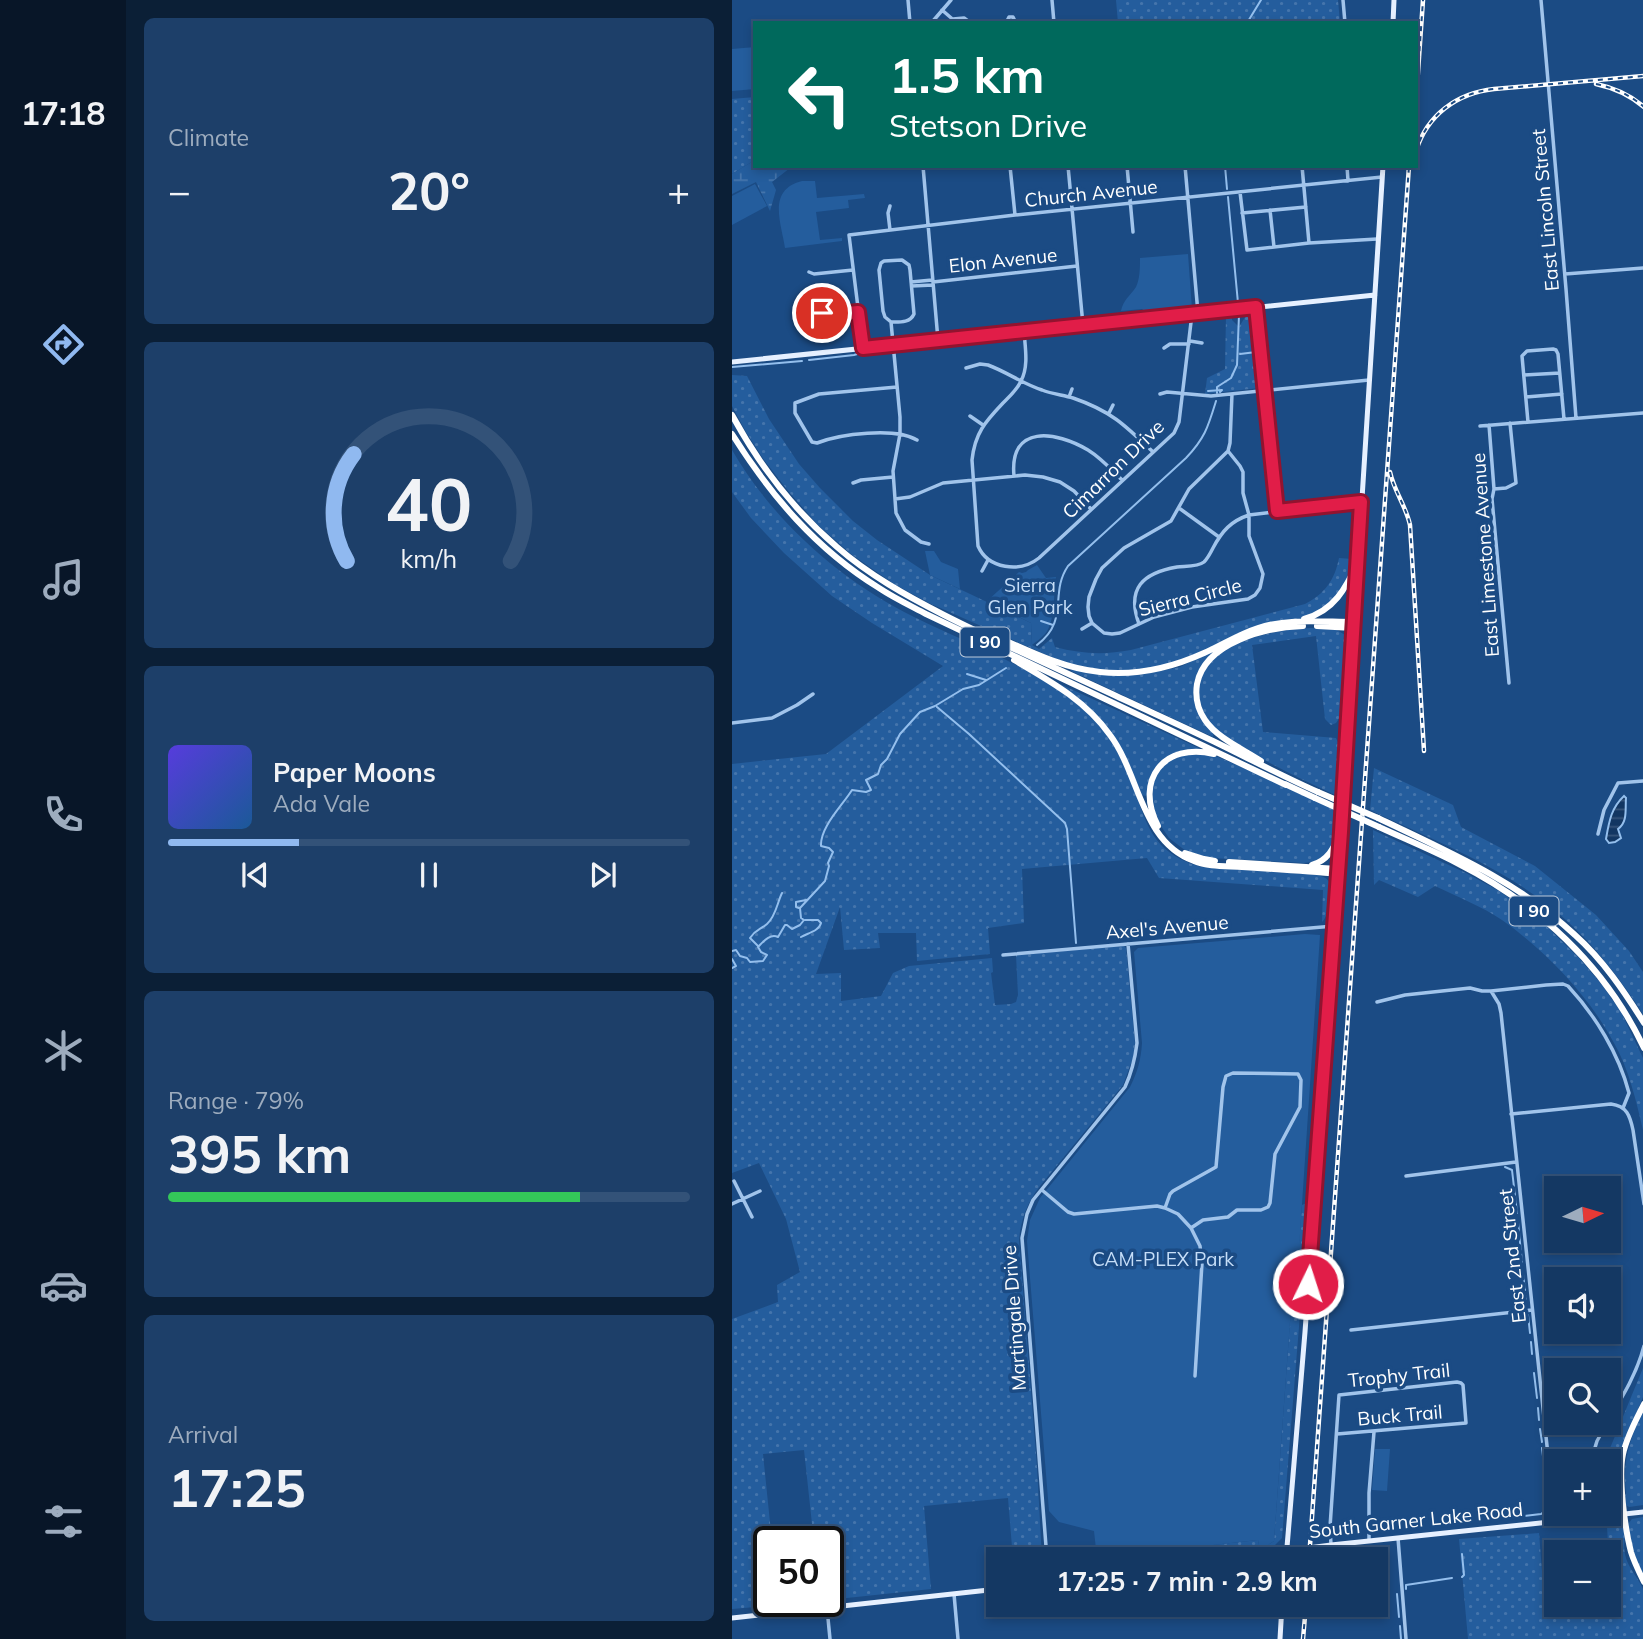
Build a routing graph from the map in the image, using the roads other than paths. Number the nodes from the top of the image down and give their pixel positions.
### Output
1 (908, 0) edge
2 (951, 0) edge
3 (1052, 0) edge
4 (1343, 0) edge
5 (1394, 0) edge
6 (1541, 0) edge
7 (943, 10) junction
8 (910, 21) edge
9 (933, 21) edge
10 (955, 21) edge
11 (1054, 21) edge
12 (1345, 21) edge
13 (1393, 21) edge
14 (923, 168) edge
15 (1010, 168) edge
16 (1068, 168) edge
17 (1127, 168) edge
18 (1185, 168) edge
19 (1302, 168) edge
20 (1347, 168) edge
21 (1383, 168) edge
22 (1382, 177) junction
23 (1348, 181) junction
24 (1303, 185) junction
25 (1240, 192) junction
26 (1188, 197) junction
27 (1131, 203) junction
28 (891, 206) dead end
29 (1306, 207) junction
30 (1072, 209) junction
31 (1270, 210) junction
32 (1242, 213) junction
33 (1015, 215) junction
34 (928, 225) junction
35 (890, 230) junction
36 (1133, 232) dead end
37 (1378, 239) junction
38 (1309, 243) junction
39 (1274, 247) junction
40 (1077, 266) junction
41 (1644, 268) edge
42 (853, 270) junction
43 (809, 272) dead end
44 (1565, 274) junction
45 (933, 282) junction
46 (911, 284) junction
47 (1375, 295) junction
48 (1256, 307) junction
49 (858, 312) junction
50 (822, 313) dead end
51 (1195, 313) junction
52 (891, 323) junction
53 (1083, 325) junction
54 (1024, 331) junction
55 (938, 340) junction
56 (1189, 342) junction
57 (1202, 343) dead end
58 (894, 345) junction
59 (863, 348) junction
60 (1164, 348) dead end
61 (732, 362) edge
62 (966, 368) dead end
63 (1560, 373) junction
64 (1524, 375) junction
65 (1368, 380) junction
66 (1022, 381) junction
67 (897, 387) junction
68 (1072, 389) dead end
69 (1265, 391) junction
70 (1160, 394) dead end
71 (1183, 394) junction
72 (1232, 394) junction
73 (1562, 394) junction
74 (1069, 397) junction
75 (1525, 397) junction
76 (1113, 405) dead end
77 (1644, 412) edge
78 (1109, 413) junction
79 (732, 415) edge
80 (970, 416) dead end
81 (1576, 418) junction
82 (1564, 419) junction
83 (1528, 422) junction
84 (1510, 424) junction
85 (983, 425) junction
86 (1489, 425) junction
87 (1480, 426) dead end
88 (732, 434) edge
89 (899, 434) junction
90 (917, 440) dead end
91 (1153, 452) junction
92 (1228, 452) junction
93 (1014, 476) junction
94 (893, 477) junction
95 (972, 480) junction
96 (1122, 480) junction
97 (853, 483) dead end
98 (1494, 489) junction
99 (895, 499) junction
100 (1361, 502) junction
101 (1179, 508) junction
102 (1091, 509) junction
103 (1277, 511) junction
104 (1249, 515) junction
105 (1219, 537) junction
106 (929, 544) dead end
107 (1210, 555) junction
108 (1216, 558) dead end
109 (988, 561) junction
110 (1358, 562) junction
111 (982, 570) dead end
112 (920, 603) junction
113 (1296, 622) junction
114 (1092, 623) junction
115 (1139, 624) junction
116 (1354, 625) junction
117 (1082, 629) dead end
118 (999, 648) junction
119 (1509, 683) dead end
120 (813, 694) dead end
121 (732, 723) edge
122 (1644, 781) edge
123 (1287, 782) junction
124 (1316, 795) junction
125 (1341, 832) junction
126 (1598, 834) dead end
127 (1306, 866) junction
128 (1338, 872) junction
129 (1334, 926) junction
130 (1128, 944) junction
131 (1003, 955) dead end
132 (1491, 991) junction
133 (1377, 1002) dead end
134 (1644, 1023) edge
135 (1644, 1048) edge
136 (1623, 1108) junction
137 (1511, 1114) junction
138 (1516, 1162) junction
139 (1406, 1175) dead end
140 (734, 1181) dead end
141 (1041, 1189) junction
142 (760, 1191) dead end
143 (743, 1199) junction
144 (732, 1204) edge
145 (1644, 1204) edge
146 (1165, 1208) junction
147 (752, 1217) dead end
148 (1191, 1228) junction
149 (1532, 1310) junction
150 (1350, 1330) dead end
151 (1644, 1346) edge
152 (1195, 1376) dead end
153 (1621, 1399) edge
154 (1644, 1404) edge
155 (1466, 1423) joint
156 (1374, 1432) junction
157 (1336, 1434) junction
158 (1547, 1449) edge
159 (1644, 1512) edge
160 (1621, 1514) edge
161 (1625, 1514) junction
162 (1544, 1522) edge
163 (1398, 1538) junction
164 (1369, 1541) junction
165 (1331, 1545) junction
166 (1046, 1547) edge
167 (1287, 1547) edge
168 (1316, 1547) edge
169 (1644, 1582) edge
170 (986, 1590) edge
171 (954, 1594) junction
172 (844, 1606) edge
173 (753, 1616) edge
174 (828, 1617) edge
175 (1281, 1617) edge
176 (732, 1618) edge
177 (830, 1639) edge
178 (958, 1639) edge
179 (1280, 1639) edge
180 (1406, 1639) edge

1 - 8 street
2 - 7 street
3 - 11 street
4 - 12 street
5 - 13 main road
6 - 44 street, East Lincoln Street
7 - 9 street
7 - 10 street
14 - 34 street
15 - 33 street
16 - 30 street
17 - 27 street
18 - 26 street, Cimarron Drive
19 - 24 street
20 - 23 street
21 - 22 main road
22 - 23 street, Church Avenue
22 - 37 main road
23 - 24 street, Church Avenue
24 - 25 street, Church Avenue
24 - 29 street
25 - 26 street, Church Avenue
25 - 32 street
26 - 27 street, Church Avenue
26 - 51 street, Cimarron Drive
27 - 30 street, Church Avenue
27 - 36 street
28 - 35 street
29 - 31 street
29 - 38 street
30 - 33 street, Church Avenue
30 - 40 street
31 - 32 street
31 - 39 street
32 - 39 street
33 - 34 street, Church Avenue
34 - 35 street, Church Avenue
34 - 45 street
35 - 42 street, Church Avenue
37 - 38 street
37 - 47 main road
38 - 39 street
40 - 45 street, Elon Avenue
40 - 53 street
41 - 44 street
42 - 43 street
42 - 49 street
44 - 81 street, East Lincoln Street
45 - 46 street, Elon Avenue
45 - 55 street
46 - 52 street
46 - 52 street
47 - 48 main road
47 - 65 main road
48 - 51 main road
48 - 69 street
49 - 50 street
49 - 59 street
51 - 53 main road
51 - 56 street, Cimarron Drive
52 - 58 street
53 - 54 main road
54 - 55 main road
54 - 66 street
55 - 58 main road
56 - 57 street
56 - 60 street
56 - 71 street, Cimarron Drive
58 - 59 main road
58 - 67 street
59 - 61 main road
62 - 66 street
63 - 64 street
63 - 64 street
63 - 73 street
64 - 75 street
65 - 69 street
65 - 100 main road
66 - 74 street
66 - 85 street
67 - 89 street
67 - 89 street
68 - 74 street
69 - 72 street
69 - 103 street
70 - 71 street
71 - 72 street
71 - 91 street, Cimarron Drive
72 - 92 street
73 - 75 street
73 - 82 street
74 - 78 street
75 - 83 street
76 - 78 street
77 - 81 street
78 - 91 street
79 - 112 highway, I 90
80 - 85 street
81 - 82 street
82 - 83 street
83 - 84 street
84 - 86 street
84 - 98 street
85 - 95 street
86 - 87 street
86 - 98 street, East Limestone Avenue
88 - 118 highway, I 90
89 - 90 street
89 - 94 street
91 - 96 street, Cimarron Drive
92 - 101 street
92 - 104 street, Sierra Circle
93 - 95 street
93 - 96 street
93 - 102 street
94 - 97 street
94 - 99 street
95 - 99 street
95 - 109 street
96 - 102 street, Cimarron Drive
98 - 119 street, East Limestone Avenue
99 - 106 street
100 - 103 street
100 - 110 main road
101 - 105 street
101 - 114 street
102 - 109 street, Cimarron Drive
103 - 104 street
104 - 105 street
104 - 115 street, Sierra Circle
105 - 107 street
107 - 108 street
107 - 115 street
109 - 111 street
110 - 113 highway, I 90
110 - 116 main road
112 - 113 highway, I 90
112 - 123 highway, I 90
113 - 116 highway, I 90
114 - 115 street, Sierra Circle
114 - 117 street
116 - 123 highway
116 - 125 main road
118 - 123 highway, I 90
118 - 128 highway, I 90
120 - 121 street
122 - 126 street
123 - 124 highway, I 90
123 - 127 highway, I 90
124 - 134 highway, I 90, bridge
124 - 135 highway, I 90, bridge
125 - 127 highway
125 - 128 main road
127 - 128 highway
128 - 129 main road
129 - 130 street, Axel's Avenue
129 - 167 main road
130 - 131 street, Axel's Avenue
130 - 141 street, Martingale Drive
132 - 133 street
132 - 136 street
132 - 137 street, East 2nd Street
136 - 137 street
136 - 145 street
137 - 138 street, East 2nd Street
138 - 139 street
138 - 149 street, East 2nd Street
140 - 143 street
141 - 146 street
141 - 166 street, Martingale Drive
142 - 143 street
143 - 144 street
143 - 147 street
146 - 148 street
146 - 148 street
148 - 152 street
149 - 150 street
149 - 158 street, East 2nd Street
151 - 153 street
154 - 161 highway
155 - 156 street, Buck Trail
155 - 157 street, Trophy Trail
156 - 157 street, Buck Trail
156 - 164 street
157 - 165 street
159 - 161 main road, South Garner Lake Road
160 - 161 main road, South Garner Lake Road
161 - 169 highway
162 - 163 main road, South Garner Lake Road
163 - 164 main road, South Garner Lake Road
163 - 180 street
164 - 165 main road, South Garner Lake Road
165 - 168 main road, South Garner Lake Road
170 - 171 main road
171 - 172 main road
171 - 178 street
173 - 176 main road
174 - 177 street
175 - 179 main road

